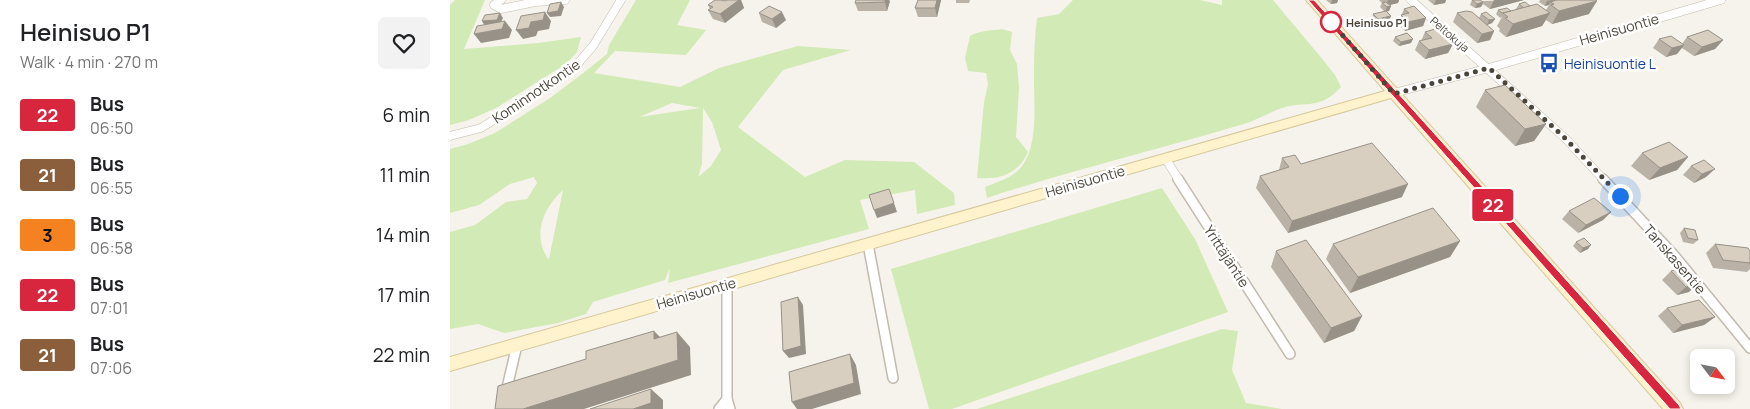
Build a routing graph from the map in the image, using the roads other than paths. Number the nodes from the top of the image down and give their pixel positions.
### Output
1 (501, 0) edge
2 (564, 0) edge
3 (621, 0) edge
4 (1311, 0) edge
5 (1411, 0) edge
6 (1721, 0) edge
7 (532, 1) edge
8 (1489, 68) junction
9 (1394, 94) junction
10 (450, 136) edge
11 (1165, 158) junction
12 (868, 244) junction
13 (727, 284) junction
14 (517, 345) junction
15 (1750, 348) edge
16 (1290, 354) dead end
17 (450, 364) edge
18 (894, 378) dead end
19 (728, 404) edge
20 (502, 409) edge
21 (719, 409) edge
22 (1674, 409) edge

1 - 7 street
2 - 7 street
3 - 10 street, Kominnotkontie
4 - 9 street
5 - 8 street, Peltokuja
6 - 8 street, Heinisuontie
8 - 9 street, Heinisuontie
8 - 15 street, Tanskasentie
9 - 11 street, Heinisuontie
9 - 22 street
11 - 12 street, Heinisuontie
11 - 16 street, Yrittäjäntie
12 - 13 street, Heinisuontie
12 - 18 street
13 - 14 street, Heinisuontie
13 - 19 street
14 - 17 street, Heinisuontie
14 - 20 street
19 - 21 street

